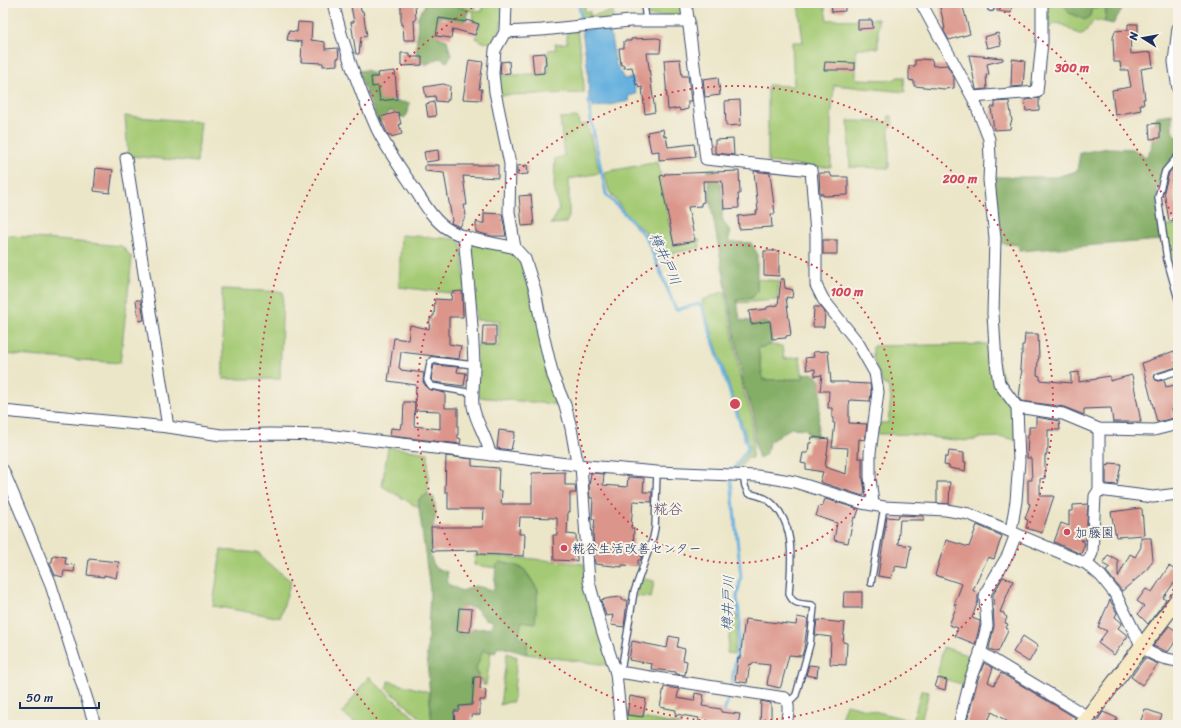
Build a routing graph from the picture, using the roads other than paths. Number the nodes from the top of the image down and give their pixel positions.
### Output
1 (333, 3) edge
2 (506, 3) edge
3 (644, 3) edge
4 (686, 3) edge
5 (921, 3) edge
6 (1042, 3) edge
7 (689, 21) junction
8 (646, 22) junction
9 (1178, 28) edge
10 (505, 32) junction
11 (1178, 89) edge
12 (973, 97) junction
13 (1178, 156) edge
14 (126, 158) dead end
15 (464, 236) junction
16 (515, 248) junction
17 (1178, 299) edge
18 (474, 365) junction
19 (1178, 371) edge
20 (1158, 377) dead end
21 (473, 393) junction
22 (1017, 407) junction
23 (3, 411) edge
24 (1178, 424) edge
25 (168, 427) junction
26 (1099, 429) junction
27 (490, 455) junction
28 (578, 465) junction
29 (3, 470) edge
30 (657, 472) junction
31 (743, 476) junction
32 (1099, 490) junction
33 (1178, 494) edge
34 (873, 504) junction
35 (884, 507) junction
36 (1013, 532) junction
37 (1087, 564) junction
38 (871, 583) dead end
39 (1178, 598) edge
40 (1142, 647) junction
41 (980, 652) junction
42 (1178, 661) edge
43 (616, 673) junction
44 (787, 700) junction
45 (1085, 721) edge
46 (95, 725) edge
47 (621, 725) edge
48 (786, 725) edge
49 (959, 725) edge

1 - 15 street
2 - 10 street
3 - 8 lane
4 - 7 street
5 - 12 street
6 - 12 street
7 - 8 street
7 - 34 street
8 - 10 street
9 - 11 street
10 - 16 street
12 - 22 street
13 - 17 lane
14 - 25 street
15 - 16 street
15 - 18 street
16 - 28 street
18 - 21 street
18 - 21 lane
19 - 20 lane
21 - 27 street
22 - 26 street
22 - 36 street
23 - 25 street
24 - 26 street
25 - 27 street
26 - 32 street
27 - 28 street
28 - 30 street
28 - 43 street
29 - 46 street
30 - 31 street
30 - 43 lane
31 - 34 street
31 - 44 lane
32 - 33 street
32 - 37 street
34 - 35 street
35 - 36 street
35 - 38 lane
36 - 37 street
36 - 41 street
37 - 40 street
39 - 40 main road
40 - 42 street
40 - 45 main road
41 - 45 street
41 - 49 street
43 - 44 street
43 - 47 street
44 - 48 street

